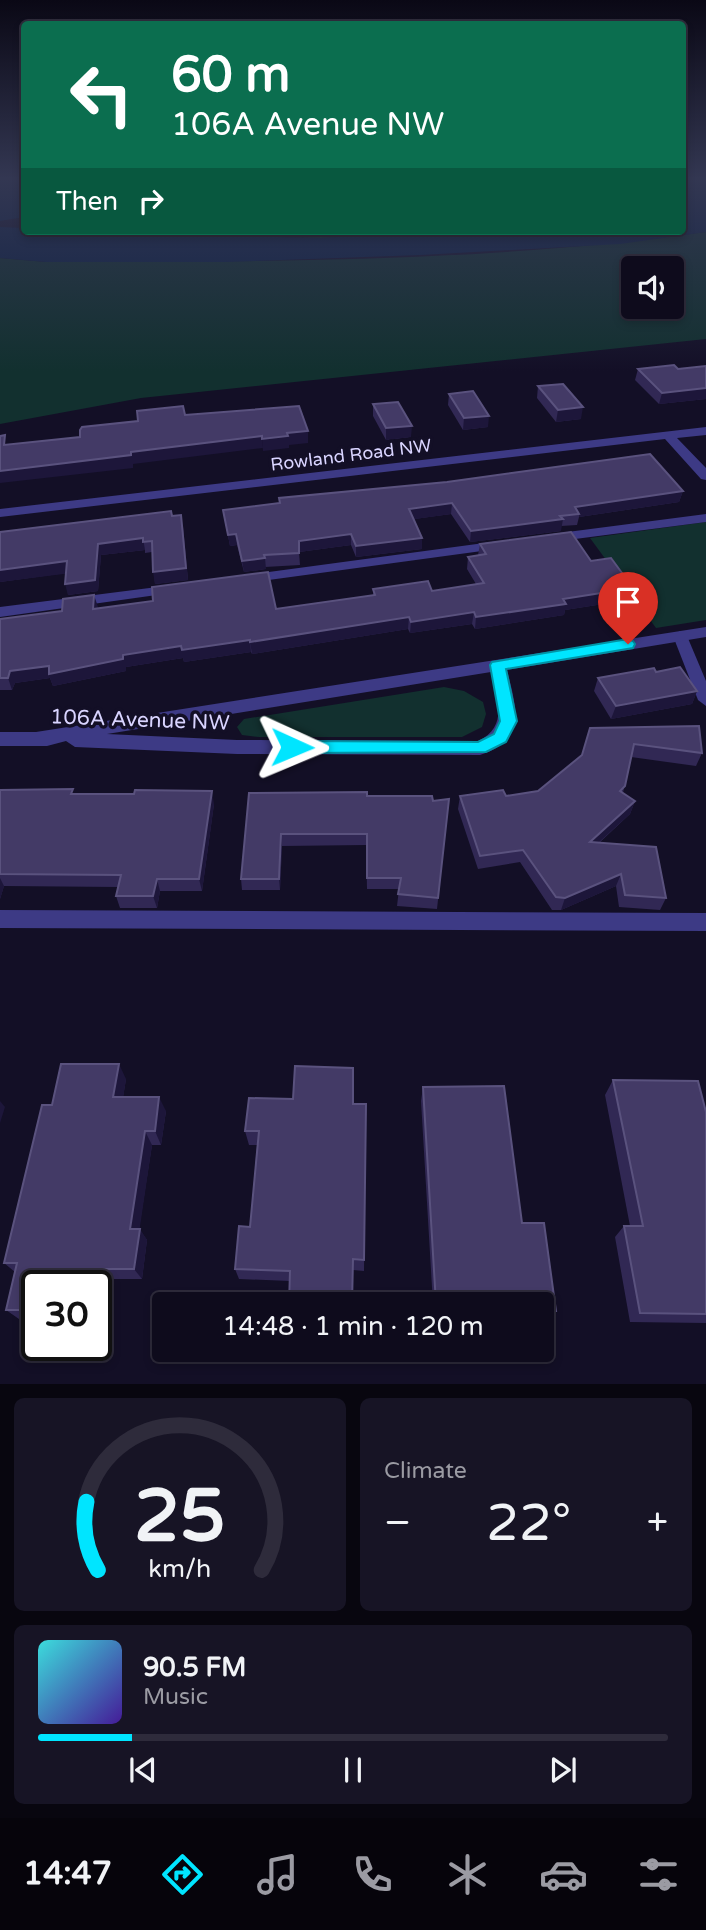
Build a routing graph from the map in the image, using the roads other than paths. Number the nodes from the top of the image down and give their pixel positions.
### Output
1 (706, 431) edge
2 (668, 436) junction
3 (706, 476) edge
4 (0, 513) edge
5 (706, 518) edge
6 (540, 540) edge
7 (512, 544) edge
8 (235, 581) edge
9 (194, 586) edge
10 (0, 612) edge
11 (706, 632) edge
12 (680, 636) junction
13 (498, 665) junction
14 (706, 700) edge
15 (0, 739) edge
16 (36, 739) junction
17 (0, 919) edge
18 (706, 922) edge

1 - 2 street, Rowland Road NW
2 - 3 street
2 - 4 street, Rowland Road NW
5 - 6 lane
7 - 8 lane
9 - 10 lane
11 - 12 street, 106A Avenue NW
12 - 13 street, 106A Avenue NW
12 - 14 lane
13 - 16 street, 106A Avenue NW
13 - 16 street, 106A Avenue NW
15 - 16 street, 106A Avenue NW
17 - 18 lane

